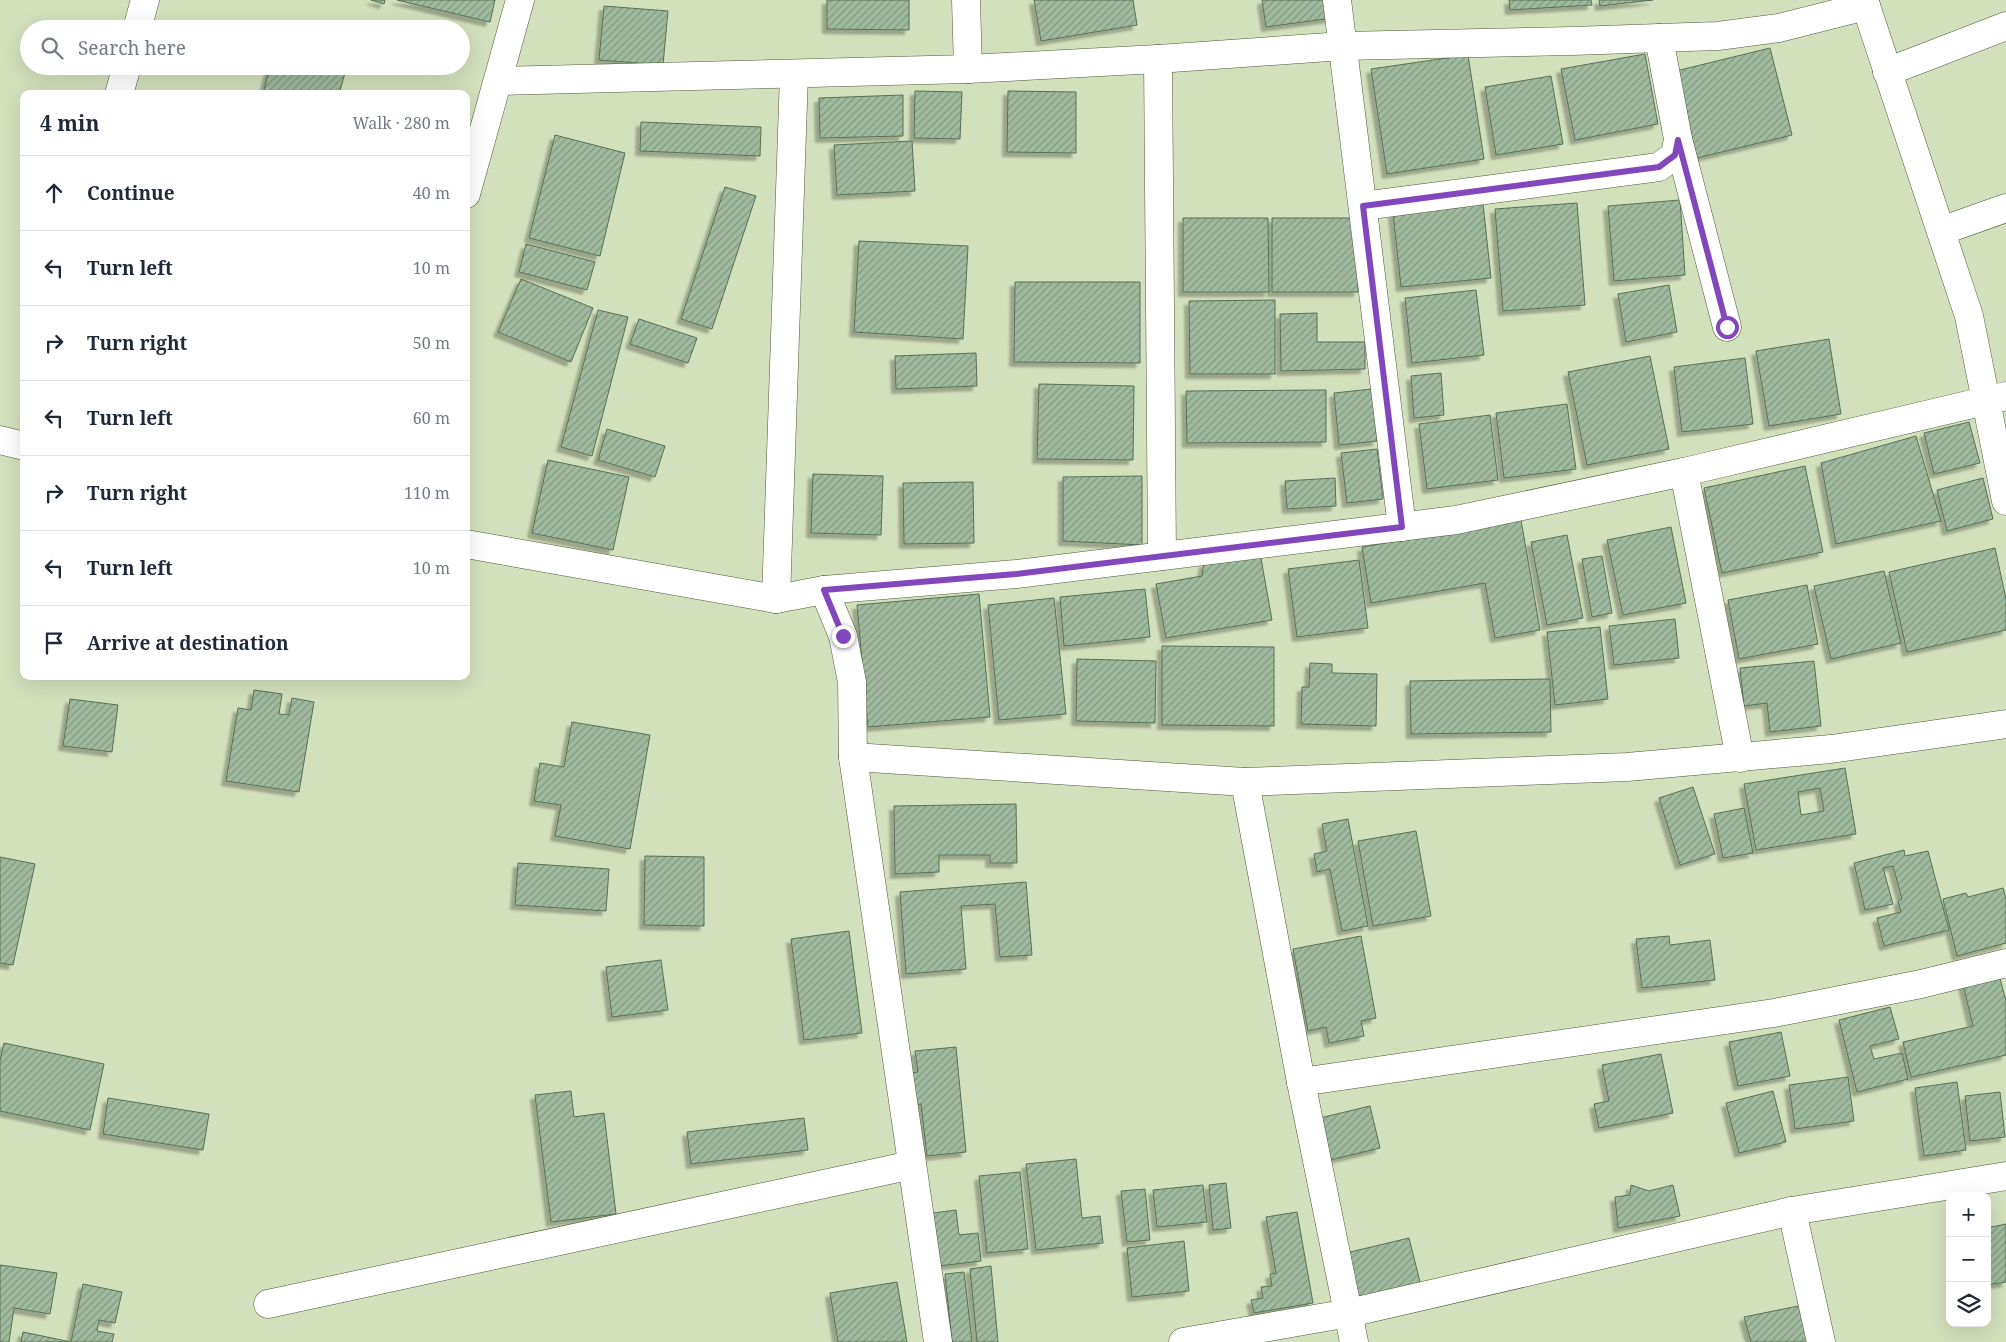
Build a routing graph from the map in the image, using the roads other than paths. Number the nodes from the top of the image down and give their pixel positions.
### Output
1 (145, 0) edge
2 (520, 0) edge
3 (966, 0) edge
4 (1338, 0) edge
5 (1865, 3) edge
6 (139, 20) edge
7 (2006, 26) edge
8 (1659, 38) junction
9 (1343, 46) junction
10 (1158, 59) junction
11 (968, 70) junction
12 (1887, 72) junction
13 (794, 74) junction
14 (124, 75) edge
15 (498, 81) junction
16 (120, 90) edge
17 (1678, 140) junction
18 (470, 180) edge
19 (1363, 206) junction
20 (2006, 208) edge
21 (1941, 230) junction
22 (1727, 327) dead end
23 (1996, 397) edge
24 (0, 440) edge
25 (20, 445) edge
26 (1684, 472) junction
27 (2006, 502) edge
28 (1402, 527) junction
29 (470, 545) edge
30 (1162, 556) junction
31 (824, 590) junction
32 (776, 599) junction
33 (2006, 724) edge
34 (853, 756) junction
35 (1740, 758) junction
36 (1245, 782) junction
37 (2006, 963) edge
38 (1301, 1082) junction
39 (912, 1166) junction
40 (2006, 1176) edge
41 (1792, 1211) junction
42 (268, 1304) dead end
43 (1349, 1313) junction
44 (938, 1342) edge
45 (1183, 1342) edge
46 (1354, 1342) edge
47 (1821, 1342) edge

1 - 6 street
2 - 15 street
3 - 11 street
4 - 9 street
5 - 8 street
5 - 12 street
7 - 12 street
8 - 9 street
8 - 17 street
9 - 10 street
9 - 19 street
10 - 11 street
10 - 30 street
11 - 13 street
12 - 21 street
13 - 15 street
13 - 32 street
14 - 16 street
15 - 18 street
17 - 19 street
17 - 22 street
19 - 28 street
20 - 21 street
21 - 23 street
23 - 26 street
23 - 27 street
24 - 25 street
26 - 28 street
26 - 35 street
28 - 30 street
29 - 32 street
30 - 31 street
31 - 32 street
31 - 34 street
33 - 35 street
34 - 36 street
34 - 39 street
35 - 36 street
36 - 38 street
37 - 38 street
38 - 43 street
39 - 42 street
39 - 44 street
40 - 41 street
41 - 43 street
41 - 47 street
43 - 45 street
43 - 46 street

